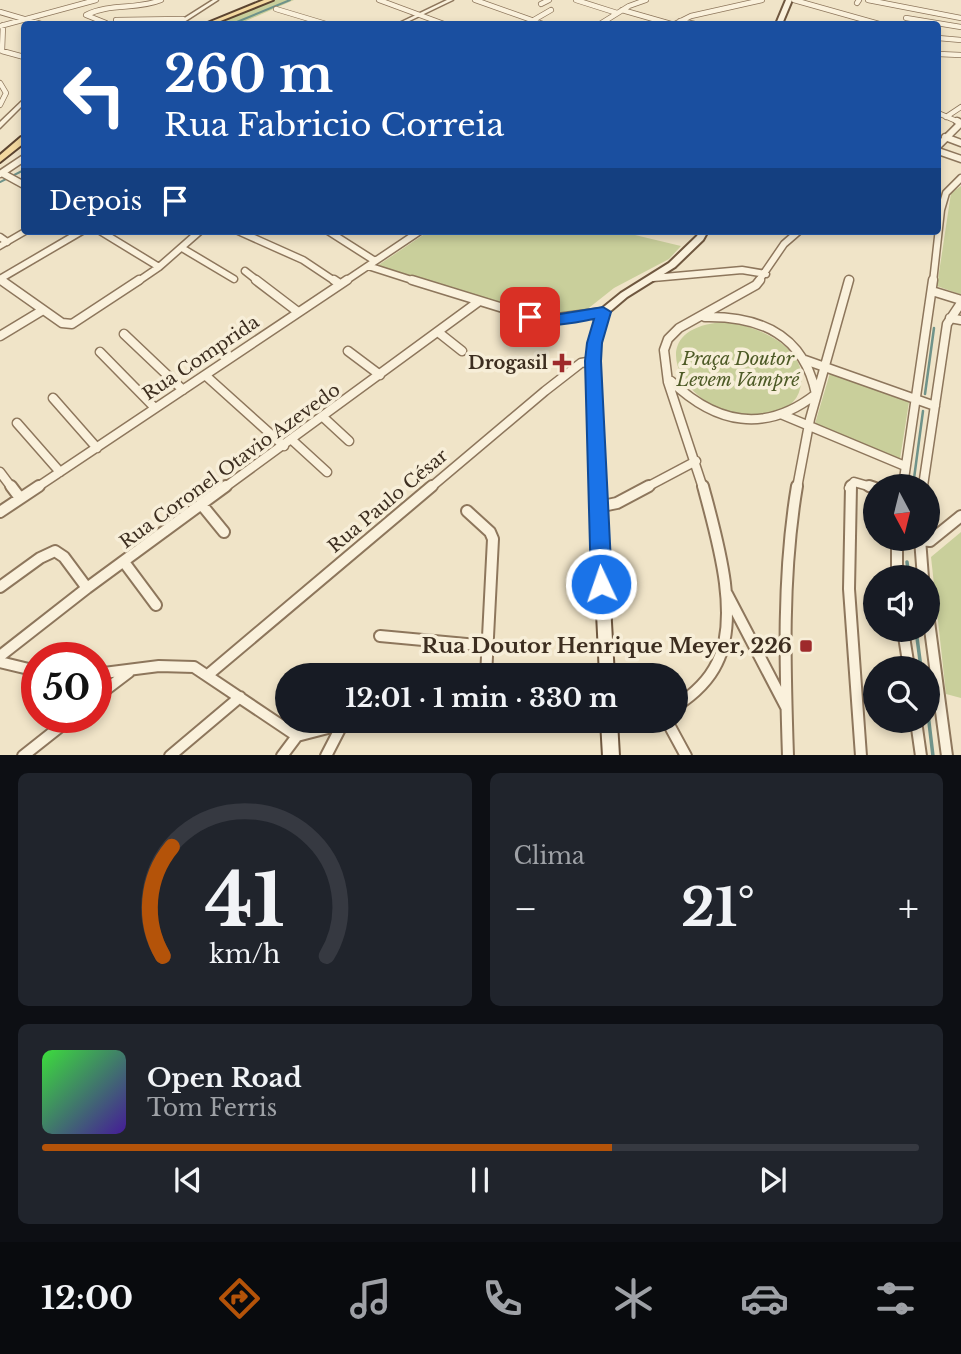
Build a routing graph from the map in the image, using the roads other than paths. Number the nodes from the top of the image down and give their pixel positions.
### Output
1 (96, 0) edge
2 (161, 0) edge
3 (208, 0) edge
4 (216, 0) edge
5 (270, 0) edge
6 (379, 0) edge
7 (451, 0) edge
8 (475, 0) edge
9 (549, 0) edge
10 (576, 0) edge
11 (646, 0) edge
12 (762, 0) edge
13 (789, 0) edge
14 (868, 0) edge
15 (584, 1) edge
16 (541, 4) dead end
17 (276, 9) dead end
18 (551, 9) dead end
19 (619, 11) junction
20 (0, 12) edge
21 (955, 13) dead end
22 (418, 15) junction
23 (846, 15) junction
24 (944, 16) junction
25 (906, 18) dead end
26 (961, 18) edge
27 (24, 19) junction
28 (532, 20) joint
29 (680, 20) joint
30 (31, 21) edge
31 (97, 21) edge
32 (178, 21) edge
33 (178, 21) edge
34 (218, 21) edge
35 (316, 21) edge
36 (406, 21) edge
37 (435, 21) edge
38 (604, 21) edge
39 (661, 21) edge
40 (684, 21) edge
41 (782, 21) edge
42 (838, 21) edge
43 (868, 21) edge
44 (924, 21) edge
45 (941, 24) edge
46 (1, 26) edge
47 (961, 27) edge
48 (941, 38) edge
49 (961, 40) edge
50 (1, 51) edge
51 (21, 52) edge
52 (14, 54) junction
53 (941, 54) edge
54 (961, 55) edge
55 (21, 56) edge
56 (0, 83) edge
57 (21, 103) edge
58 (0, 105) edge
59 (961, 107) edge
60 (941, 114) edge
61 (4, 117) edge
62 (946, 117) junction
63 (961, 123) edge
64 (0, 126) edge
65 (945, 137) junction
66 (21, 142) edge
67 (961, 143) edge
68 (941, 144) edge
69 (941, 150) edge
70 (0, 159) edge
71 (961, 159) edge
72 (21, 160) edge
73 (1, 173) edge
74 (961, 178) edge
75 (21, 182) edge
76 (941, 209) edge
77 (21, 234) edge
78 (75, 235) edge
79 (107, 235) edge
80 (196, 235) edge
81 (247, 235) edge
82 (334, 235) edge
83 (414, 235) edge
84 (701, 235) edge
85 (794, 235) edge
86 (938, 235) edge
87 (2, 242) edge
88 (182, 248) junction
89 (372, 263) junction
90 (159, 267) junction
91 (244, 271) dead end
92 (765, 274) junction
93 (653, 278) junction
94 (0, 279) edge
95 (234, 279) dead end
96 (849, 280) dead end
97 (340, 284) junction
98 (932, 291) junction
99 (478, 302) junction
100 (961, 302) edge
101 (722, 304) junction
102 (43, 310) junction
103 (298, 312) junction
104 (603, 312) junction
105 (731, 317) junction
106 (698, 318) junction
107 (950, 318) junction
108 (961, 320) edge
109 (438, 332) junction
110 (124, 334) dead end
111 (0, 336) edge
112 (348, 351) dead end
113 (462, 351) dead end
114 (100, 352) dead end
115 (805, 360) junction
116 (593, 361) junction
117 (825, 367) junction
118 (205, 375) junction
119 (380, 375) junction
120 (669, 379) junction
121 (183, 390) junction
122 (816, 394) junction
123 (53, 398) dead end
124 (917, 400) junction
125 (697, 405) junction
126 (934, 406) junction
127 (155, 408) junction
128 (679, 410) junction
129 (783, 415) junction
130 (323, 417) junction
131 (17, 423) dead end
132 (808, 428) junction
133 (349, 441) dead end
134 (288, 443) junction
135 (97, 448) junction
136 (696, 461) junction
137 (905, 466) junction
138 (0, 472) edge
139 (60, 472) junction
140 (327, 472) dead end
141 (904, 474) edge
142 (925, 474) edge
143 (863, 485) edge
144 (20, 498) junction
145 (202, 505) junction
146 (598, 506) junction
147 (467, 511) dead end
148 (0, 512) edge
149 (961, 516) edge
150 (224, 532) dead end
151 (940, 534) edge
152 (124, 562) junction
153 (0, 587) edge
154 (88, 587) junction
155 (724, 589) junction
156 (156, 605) dead end
157 (380, 636) dead end
158 (932, 642) edge
159 (488, 646) junction
160 (0, 656) edge
161 (0, 662) edge
162 (487, 663) edge
163 (606, 663) edge
164 (21, 667) edge
165 (131, 670) junction
166 (112, 672) edge
167 (209, 674) junction
168 (112, 685) edge
169 (240, 697) junction
170 (688, 698) edge
171 (787, 708) junction
172 (52, 733) edge
173 (308, 733) edge
174 (337, 733) edge
175 (610, 733) edge
176 (674, 733) edge
177 (918, 733) edge
178 (297, 736) junction
179 (23, 755) edge
180 (170, 755) edge
181 (282, 755) edge
182 (326, 755) edge
183 (611, 755) edge
184 (686, 755) edge
185 (788, 755) edge
186 (861, 755) edge
187 (921, 755) edge
188 (947, 755) edge

1 - 27 street
2 - 31 street
3 - 32 street
4 - 33 street
5 - 34 main road
6 - 22 street
7 - 22 street
8 - 28 street
9 - 16 street
10 - 15 street
11 - 19 street
12 - 29 street
13 - 23 street
13 - 41 main road
14 - 24 street
15 - 19 street
17 - 35 street
18 - 28 street
19 - 38 street
19 - 39 street
20 - 27 street
21 - 24 street
22 - 36 street
22 - 37 street
23 - 42 street
23 - 43 street
24 - 26 street
25 - 44 street
27 - 30 street
27 - 46 street
29 - 40 street
45 - 47 street
46 - 50 street
48 - 49 street
50 - 52 street
51 - 52 street
52 - 55 street
53 - 54 street
56 - 58 street
57 - 61 street
59 - 62 street
60 - 62 street
61 - 64 street
62 - 63 street
63 - 65 street
65 - 67 street
65 - 68 street
66 - 70 main road
69 - 71 street
72 - 73 street
73 - 75 street
74 - 76 street
77 - 87 street
78 - 94 street
79 - 90 street
80 - 88 street
81 - 97 street
82 - 89 street
83 - 89 street, Rua Comprida
84 - 93 main road
85 - 92 street
86 - 98 street
88 - 90 street
88 - 95 street
89 - 97 street, Rua Comprida
89 - 99 street
90 - 102 street
91 - 103 street
92 - 93 street
92 - 101 street
93 - 104 main road
94 - 102 street
96 - 117 street
97 - 103 street, Rua Comprida
98 - 100 street
98 - 124 street
99 - 104 street
99 - 109 street, Rua Coronel Otavio Azevedo
100 - 107 street
101 - 105 street
101 - 106 street
102 - 111 street
103 - 118 street, Rua Comprida
104 - 116 main road
105 - 106 street
105 - 115 street
106 - 120 street
107 - 108 street
107 - 126 street
109 - 113 street
109 - 119 street, Rua Coronel Otavio Azevedo
110 - 121 street
112 - 119 street
114 - 127 street
115 - 117 street
115 - 122 street
116 - 146 main road
116 - 167 street, Rua Paulo César
117 - 122 street
117 - 124 street
118 - 121 street, Rua Comprida
118 - 134 street
119 - 130 street, Rua Coronel Otavio Azevedo
120 - 125 street
120 - 128 street
121 - 127 street, Rua Comprida
122 - 129 street
122 - 132 street
123 - 135 street
124 - 126 street
124 - 137 street
125 - 128 street
125 - 129 street
126 - 142 street
127 - 135 street, Rua Comprida
128 - 136 street
129 - 132 street
130 - 133 street
130 - 134 street, Rua Coronel Otavio Azevedo
131 - 139 street
132 - 137 street
132 - 171 street
134 - 140 street
134 - 145 street, Rua Coronel Otavio Azevedo
135 - 139 street, Rua Comprida
136 - 146 street
136 - 155 street
137 - 141 street
138 - 144 street
139 - 144 street, Rua Comprida
143 - 186 street
144 - 148 street, Rua Comprida
145 - 150 street
145 - 152 street, Rua Coronel Otavio Azevedo
146 - 163 main road
147 - 159 street
149 - 151 street
152 - 154 street, Rua Coronel Otavio Azevedo
152 - 156 street
153 - 154 street
154 - 160 street, Rua Coronel Otavio Azevedo
155 - 170 street
155 - 171 street
157 - 159 street
158 - 188 street
159 - 162 street
161 - 164 street
165 - 166 street
165 - 167 street
165 - 168 street
167 - 169 street
169 - 178 street
169 - 180 street
171 - 185 street
172 - 179 street
173 - 178 street
174 - 182 street
175 - 183 main road
176 - 184 street
177 - 187 street
178 - 181 street

